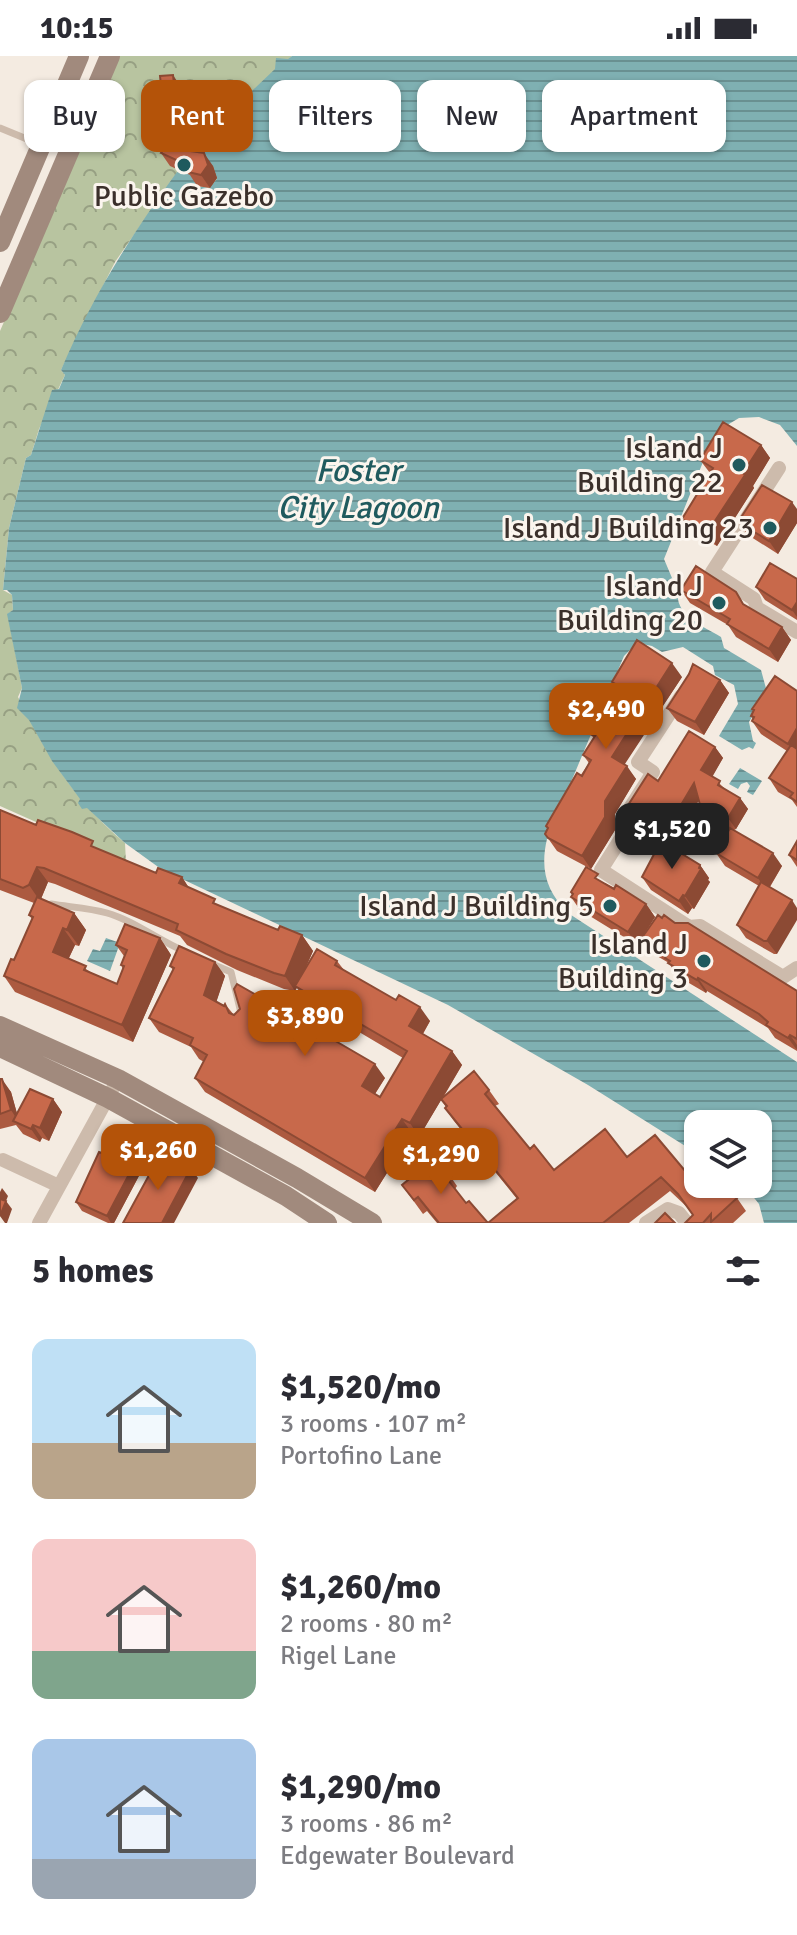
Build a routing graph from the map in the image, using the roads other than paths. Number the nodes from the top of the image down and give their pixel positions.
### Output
1 (79, 56) edge
2 (110, 56) edge
3 (69, 80) edge
4 (0, 128) edge
5 (24, 138) edge
6 (39, 152) edge
7 (0, 242) edge
8 (0, 313) edge
9 (779, 468) dead end
10 (797, 632) edge
11 (690, 682) edge
12 (35, 910) edge
13 (195, 956) edge
14 (207, 961) edge
15 (797, 968) edge
16 (244, 1023) edge
17 (0, 1026) edge
18 (0, 1047) edge
19 (118, 1079) junction
20 (108, 1098) junction
21 (3, 1160) dead end
22 (59, 1186) junction
23 (39, 1223) edge
24 (327, 1223) edge
25 (372, 1223) edge
26 (646, 1223) edge
27 (687, 1223) edge

1 - 3 main road
2 - 8 main road
4 - 5 lane
6 - 7 main road
9 - 10 street
11 - 15 street
12 - 13 lane
14 - 16 lane
17 - 19 main road
18 - 20 main road
19 - 20 street
19 - 25 main road
20 - 22 street
20 - 24 main road
21 - 22 street
22 - 23 street
26 - 27 street

